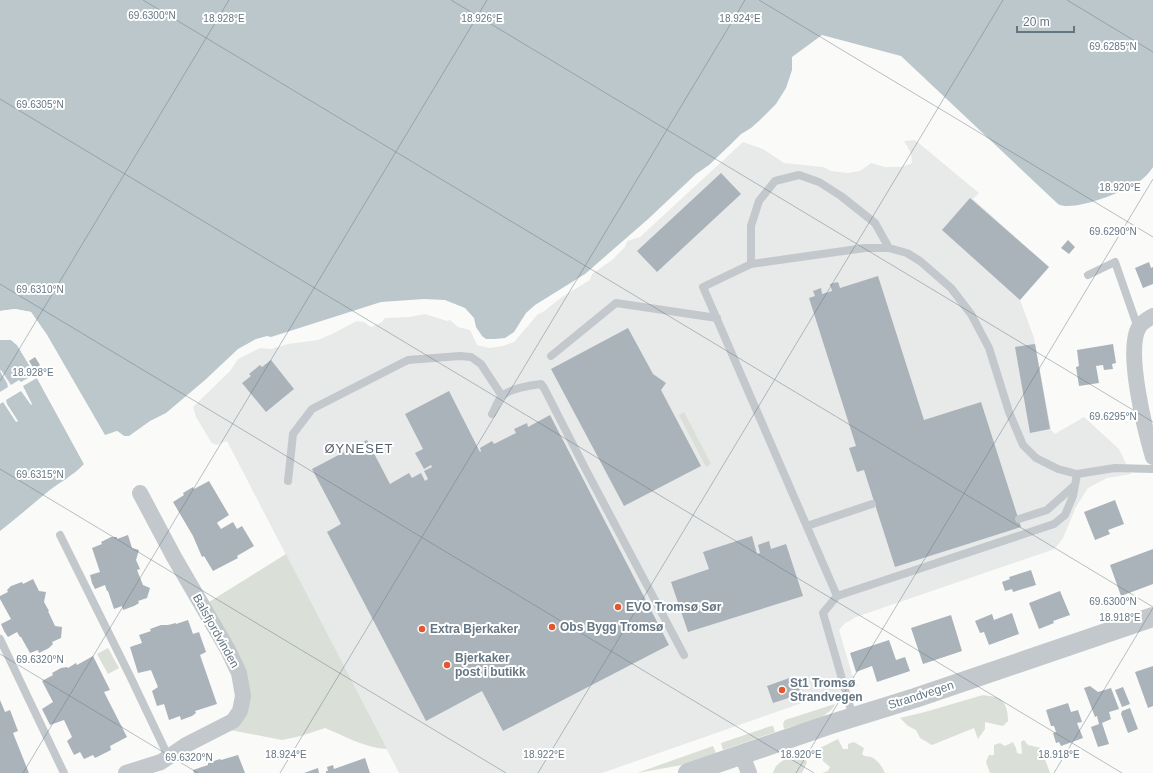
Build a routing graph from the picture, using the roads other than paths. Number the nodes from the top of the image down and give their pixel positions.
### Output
1 (888, 248) junction
2 (751, 264) junction
3 (1088, 275) dead end
4 (1153, 316) edge
5 (716, 318) junction
6 (1138, 328) junction
7 (551, 356) dead end
8 (502, 396) junction
9 (492, 414) dead end
10 (1153, 457) edge
11 (1153, 469) edge
12 (1077, 474) junction
13 (288, 481) dead end
14 (1075, 485) junction
15 (140, 493) dead end
16 (872, 504) dead end
17 (1019, 519) dead end
18 (807, 526) junction
19 (60, 535) dead end
20 (837, 596) junction
21 (1153, 617) edge
22 (0, 639) edge
23 (684, 655) dead end
24 (853, 717) junction
25 (165, 764) edge
26 (746, 764) edge
27 (64, 773) edge
28 (126, 773) edge
29 (688, 773) edge

1 - 2 lane
1 - 2 lane
1 - 12 lane
2 - 5 lane
3 - 6 lane
4 - 6 street
5 - 7 lane
5 - 18 lane
6 - 10 street
8 - 9 lane
8 - 13 lane
8 - 23 lane
11 - 12 lane
12 - 14 lane
14 - 17 lane
14 - 20 lane
15 - 25 street, Balsfjordvinden
16 - 18 lane
18 - 20 lane
19 - 25 lane
20 - 24 lane
21 - 24 street, Strandvegen
22 - 27 lane
24 - 26 street, Strandvegen
25 - 28 street, Balsfjordvinden
26 - 29 street, Strandvegen

